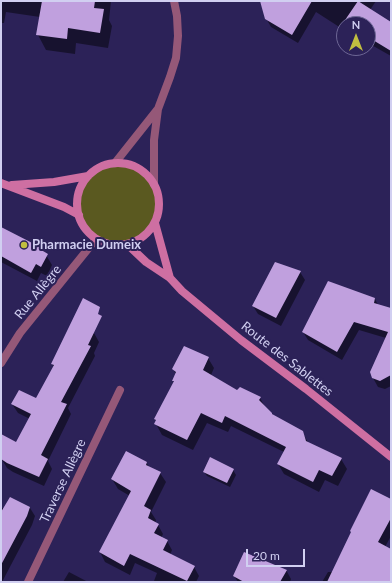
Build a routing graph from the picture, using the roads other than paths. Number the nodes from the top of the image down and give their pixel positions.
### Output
1 (174, 1) edge
2 (158, 109) junction
3 (115, 163) junction
4 (88, 176) junction
5 (4, 184) edge
6 (154, 184) junction
7 (79, 215) junction
8 (155, 223) junction
9 (96, 238) junction
10 (127, 244) junction
11 (170, 278) junction
12 (1, 363) edge
13 (120, 390) dead end
14 (391, 457) edge
15 (28, 582) edge

1 - 2 street
2 - 3 street
2 - 6 street
3 - 4 main road
3 - 6 main road
4 - 5 main road
4 - 7 main road
5 - 7 main road
6 - 8 main road
7 - 9 main road
8 - 10 main road
8 - 11 main road, Route des Sablettes
9 - 10 main road
9 - 12 street, Rue Allègre
10 - 11 main road, Route des Sablettes
11 - 14 main road, Route des Sablettes
13 - 15 street, Traverse Allègre

